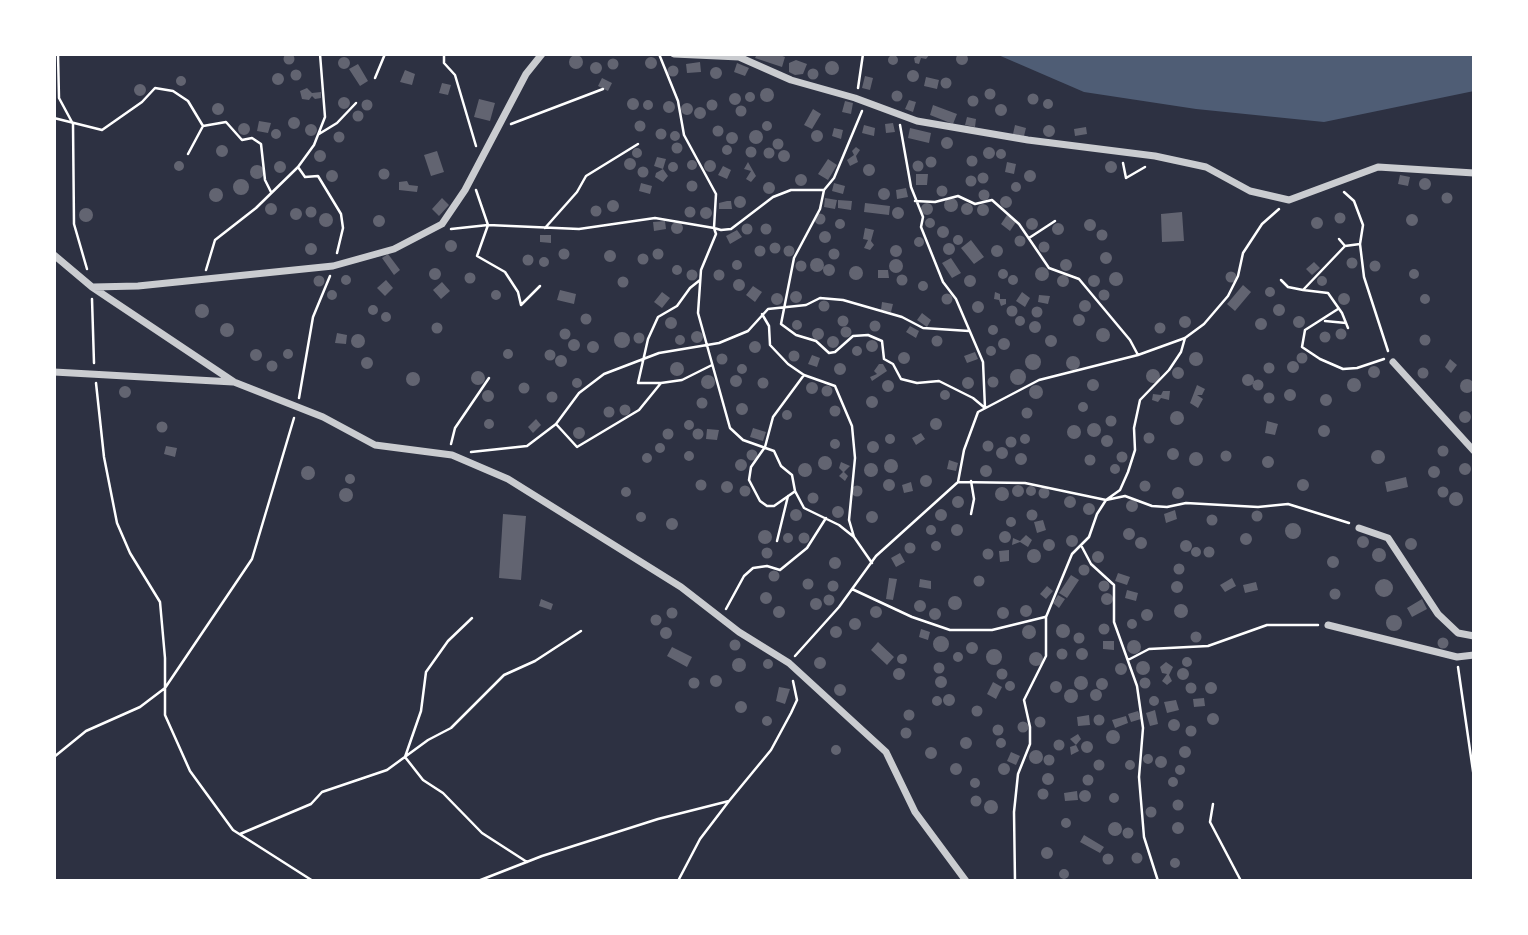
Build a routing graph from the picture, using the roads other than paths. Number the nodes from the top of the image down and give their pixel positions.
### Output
1 (541, 54) edge
2 (674, 54) edge
3 (1474, 173) edge
4 (54, 255) edge
5 (92, 287) junction
6 (1393, 362) dead end
7 (54, 372) edge
8 (234, 382) junction
9 (1474, 451) edge
10 (1359, 528) road end
11 (1328, 625) road end
12 (1474, 636) edge
13 (1474, 655) edge
14 (965, 881) edge

1 - 5 street
2 - 3 street
4 - 5 street
5 - 8 street
6 - 9 street
7 - 8 street
8 - 14 street
10 - 12 street
11 - 13 street

